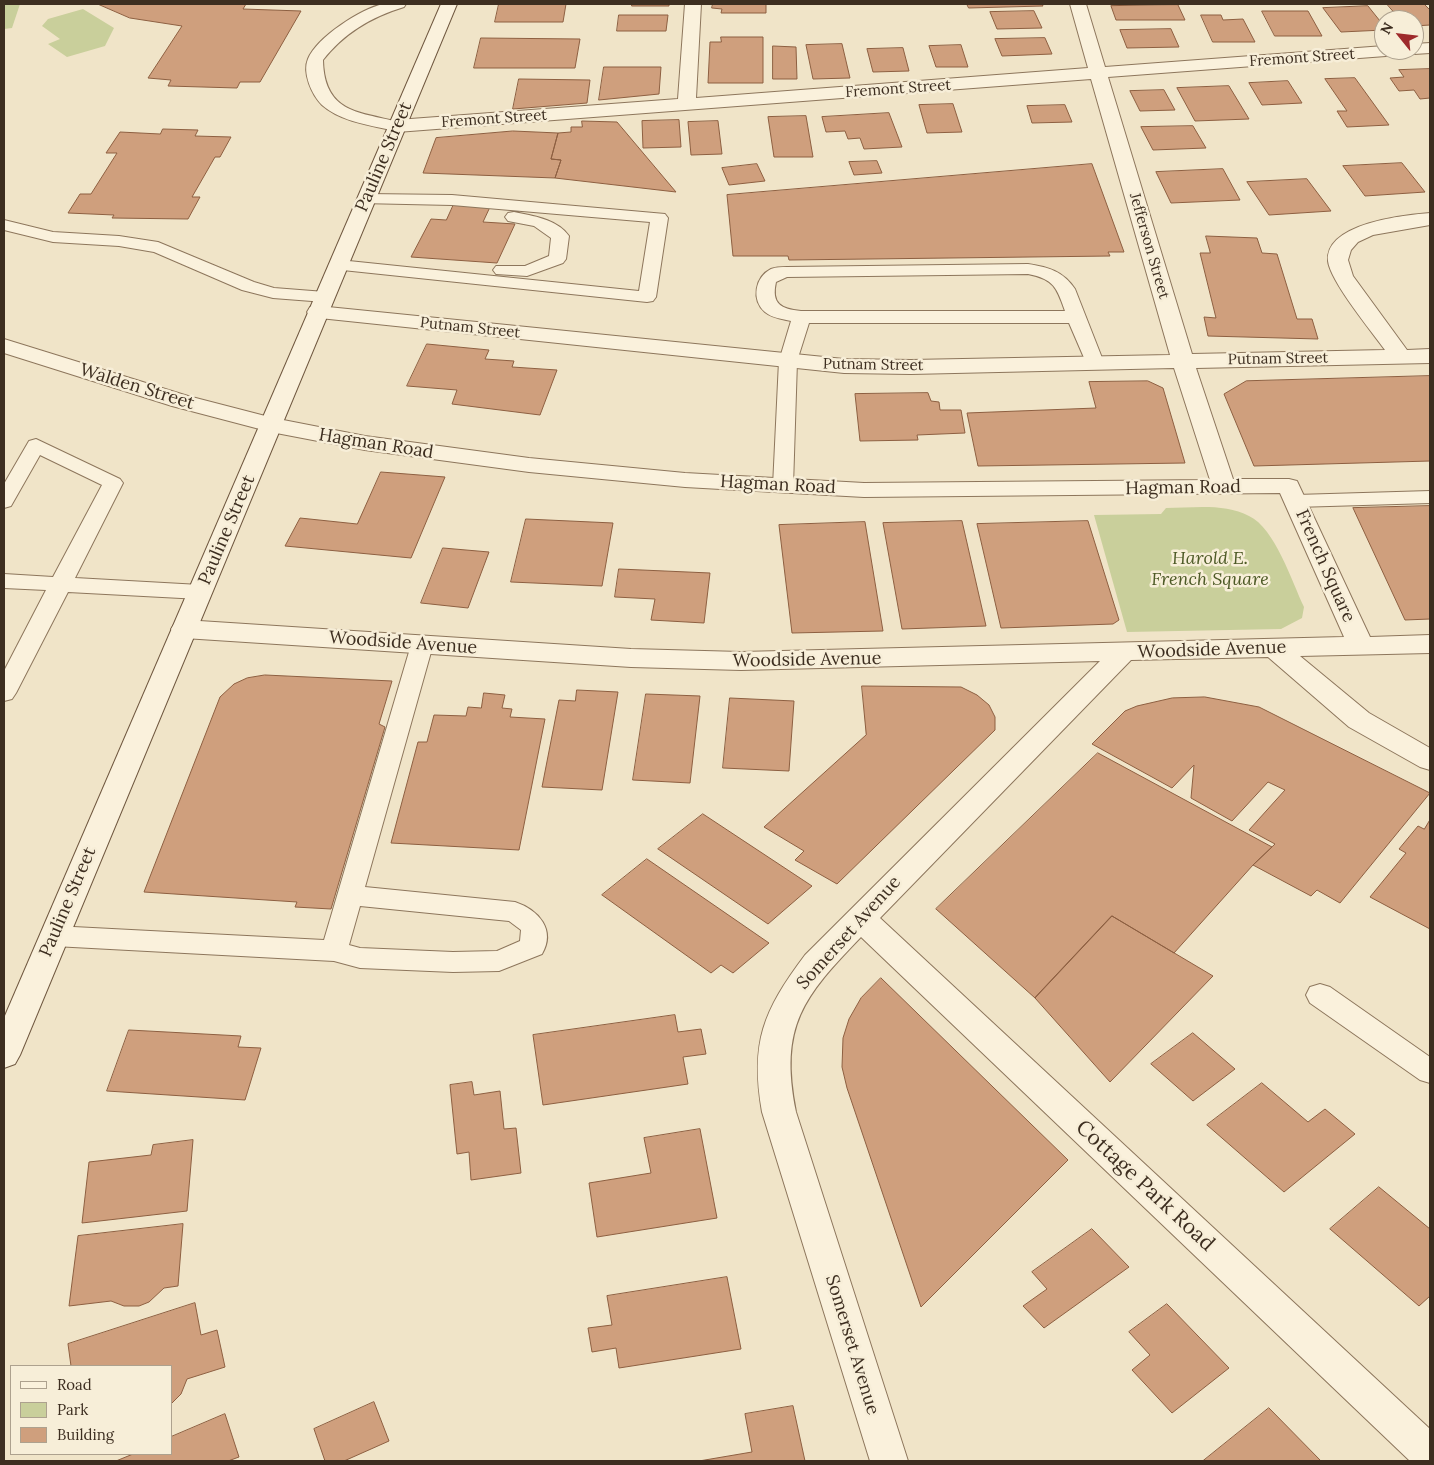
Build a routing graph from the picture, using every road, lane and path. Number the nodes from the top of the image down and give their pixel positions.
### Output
1 (399, 4) edge
2 (449, 4) edge
3 (693, 4) edge
4 (1078, 4) edge
5 (1374, 52) edge
6 (1099, 73) junction
7 (687, 104) junction
8 (397, 126) junction
9 (366, 199) junction
10 (416, 201) junction
11 (1430, 219) edge
12 (4, 226) edge
13 (338, 265) junction
14 (398, 271) junction
15 (322, 304) junction
16 (801, 317) junction
17 (1076, 317) junction
18 (4, 346) edge
19 (1430, 356) edge
20 (1401, 357) junction
21 (788, 361) junction
22 (1183, 361) junction
23 (1095, 363) junction
24 (271, 425) junction
25 (783, 486) junction
26 (1224, 487) junction
27 (1293, 494) junction
28 (1430, 497) edge
29 (4, 502) edge
30 (4, 581) edge
31 (61, 585) junction
32 (200, 592) junction
33 (184, 629) junction
34 (422, 644) junction
35 (1430, 644) edge
36 (1361, 646) junction
37 (1273, 648) junction
38 (1122, 653) junction
39 (4, 693) edge
40 (1430, 760) edge
41 (350, 895) junction
42 (860, 918) junction
43 (54, 936) junction
44 (334, 951) junction
45 (1320, 995) dead end
46 (4, 1055) edge
47 (1430, 1072) edge
48 (1430, 1454) edge
49 (888, 1461) edge

1 - 8 lane
2 - 8 street, Pauline Street
3 - 7 street
4 - 6 street, Jefferson Street
5 - 6 street, Fremont Street
6 - 7 street, Fremont Street
6 - 22 street, Jefferson Street
7 - 8 street, Fremont Street
8 - 9 street, Pauline Street
9 - 10 lane
9 - 13 street, Pauline Street
10 - 14 lane
10 - 14 lane
11 - 20 street
12 - 15 lane
13 - 14 lane
13 - 15 street, Pauline Street
15 - 21 street, Putnam Street
15 - 24 street, Pauline Street
16 - 17 lane
16 - 17 lane
16 - 21 lane
17 - 23 lane
18 - 24 street, Walden Street
19 - 20 street, Putnam Street
20 - 22 street, Putnam Street
21 - 23 street, Putnam Street
21 - 25 lane
22 - 23 street, Putnam Street
22 - 26 street, Jefferson Street
24 - 25 street, Hagman Road
24 - 32 street, Pauline Street
25 - 26 street, Hagman Road
26 - 27 street, Hagman Road
27 - 28 lane
27 - 36 street, French Square
29 - 31 lane
30 - 31 lane
31 - 32 lane
31 - 39 lane
32 - 33 street, Pauline Street
33 - 34 street, Woodside Avenue
33 - 43 street, Pauline Street
34 - 38 street, Woodside Avenue
34 - 41 lane
35 - 36 street, Woodside Avenue
36 - 37 street, Woodside Avenue
37 - 38 street, Woodside Avenue
37 - 40 street
38 - 42 street, Somerset Avenue
41 - 44 lane
41 - 44 lane
42 - 48 street, Cottage Park Road
42 - 49 street, Somerset Avenue
43 - 44 lane
43 - 46 street, Pauline Street
45 - 47 lane

